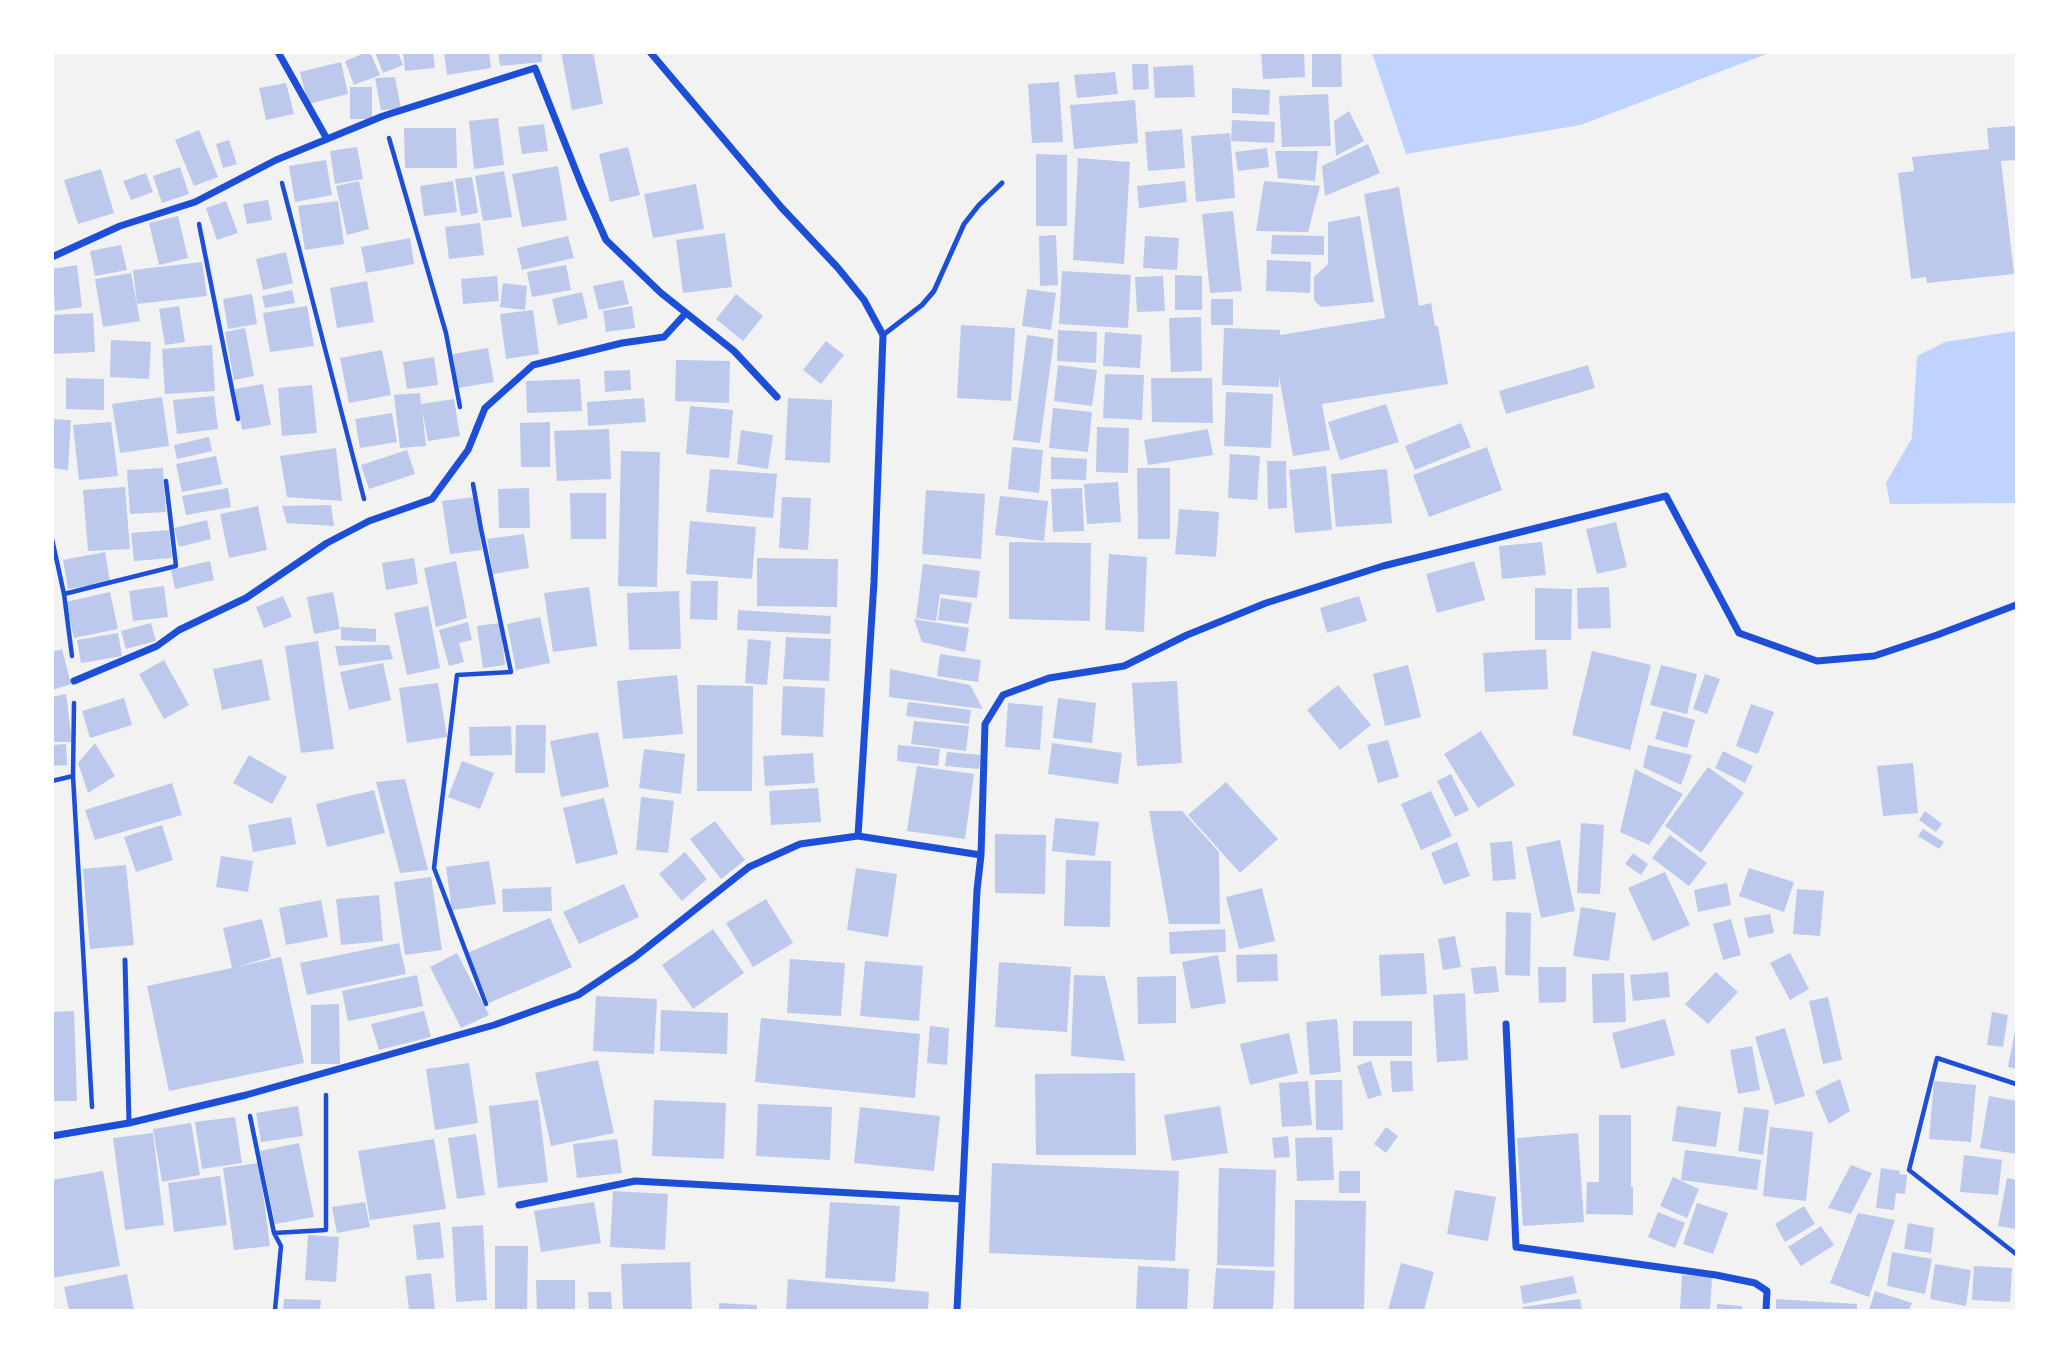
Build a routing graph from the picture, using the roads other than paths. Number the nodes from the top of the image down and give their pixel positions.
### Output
1 (278, 52) edge
2 (650, 52) edge
3 (327, 139) junction
4 (1002, 183) dead end
5 (52, 257) edge
6 (686, 313) junction
7 (883, 335) junction
8 (777, 397) dead end
9 (2017, 605) edge
10 (74, 681) road end
11 (858, 836) junction
12 (981, 855) junction
13 (125, 960) dead end
14 (1506, 1024) dead end
15 (129, 1123) junction
16 (52, 1136) edge
17 (962, 1199) junction
18 (519, 1205) dead end
19 (957, 1311) edge
20 (1766, 1311) edge

1 - 3 street
2 - 7 street
3 - 5 street
3 - 6 street
4 - 7 lane
6 - 8 street
6 - 10 street
7 - 11 street
9 - 12 street
11 - 12 street
11 - 15 street
12 - 17 street
13 - 15 lane
14 - 20 street
15 - 16 street
17 - 18 street
17 - 19 street

